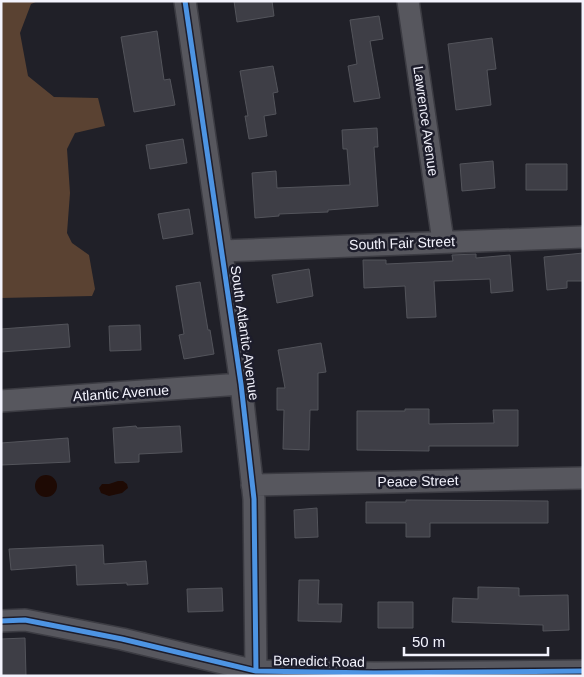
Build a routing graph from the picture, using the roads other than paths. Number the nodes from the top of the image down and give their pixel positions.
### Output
1 (185, 1) edge
2 (408, 1) edge
3 (583, 237) edge
4 (443, 241) junction
5 (222, 251) junction
6 (241, 384) junction
7 (1, 401) edge
8 (583, 478) edge
9 (252, 485) junction
10 (1, 621) edge
11 (256, 671) junction
12 (583, 672) edge

1 - 5 street, South Atlantic Avenue
2 - 4 street, Lawrence Avenue
3 - 4 street, South Fair Street
4 - 5 street, South Fair Street
5 - 6 street, South Atlantic Avenue
6 - 7 street, Atlantic Avenue
6 - 9 street, South Atlantic Avenue
8 - 9 street, Peace Street
9 - 11 street, South Atlantic Avenue
10 - 11 street, Benedict Road
11 - 12 street, Benedict Road

